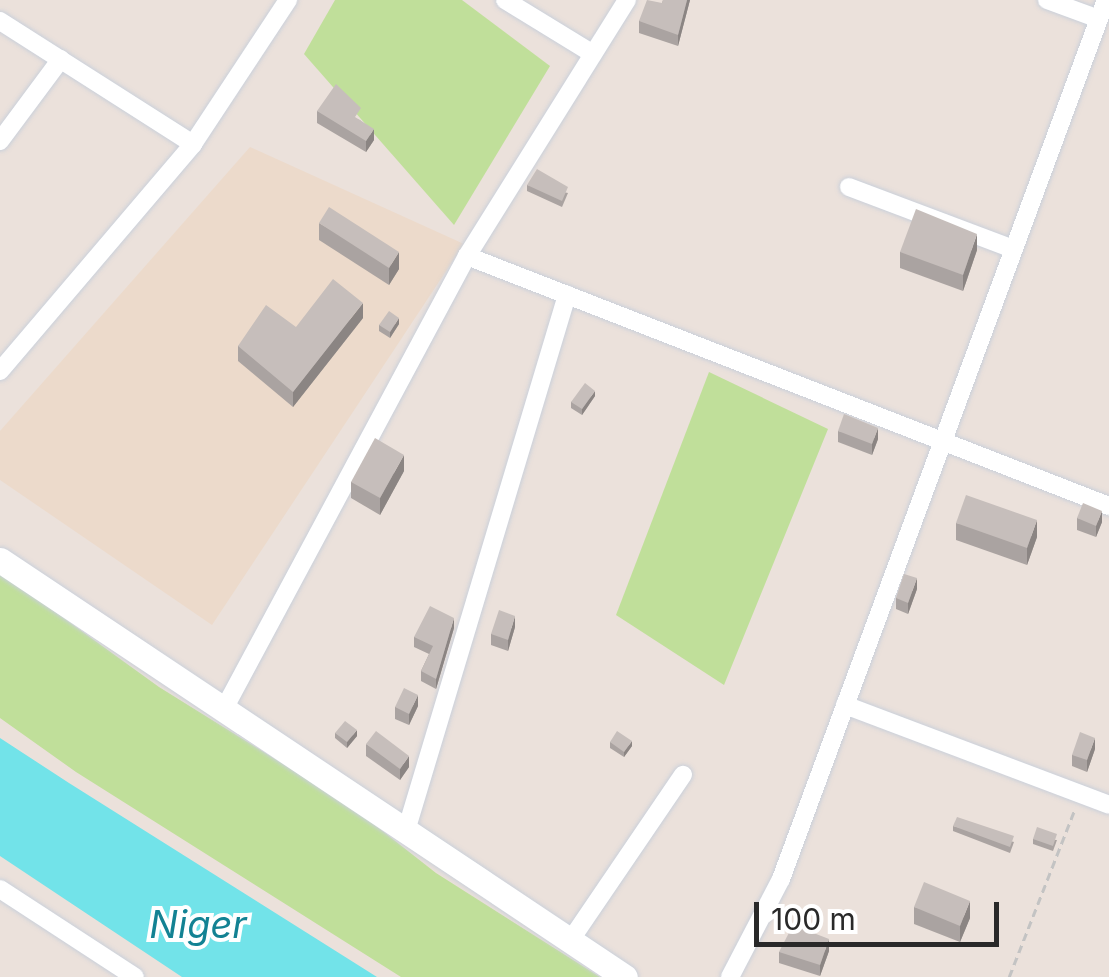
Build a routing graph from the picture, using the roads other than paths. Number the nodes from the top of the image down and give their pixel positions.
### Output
1 (288, 0) edge
2 (505, 0) edge
3 (627, 0) edge
4 (1048, 0) edge
5 (1106, 0) edge
6 (1099, 19) junction
7 (0, 21) edge
8 (593, 54) junction
9 (60, 59) junction
10 (0, 141) edge
11 (193, 144) junction
12 (849, 187) dead end
13 (1013, 249) junction
14 (467, 256) junction
15 (567, 295) junction
16 (0, 371) edge
17 (942, 442) junction
18 (1109, 506) edge
19 (0, 560) edge
20 (845, 705) junction
21 (224, 708) junction
22 (683, 775) dead end
23 (1109, 805) edge
24 (406, 831) junction
25 (0, 890) edge
26 (570, 941) junction
27 (134, 977) edge
28 (625, 977) edge
29 (730, 977) edge

1 - 11 street
2 - 8 street
3 - 8 street
4 - 6 street
5 - 6 street
6 - 13 street
7 - 9 street
8 - 14 street
9 - 10 street
9 - 11 street
11 - 16 street
12 - 13 street
13 - 17 street
14 - 15 street
14 - 21 street
15 - 17 street
15 - 24 street
17 - 18 street
17 - 20 street
19 - 21 main road
20 - 23 street
20 - 29 street
21 - 24 main road
22 - 26 street
24 - 26 main road
25 - 27 street
26 - 28 main road

